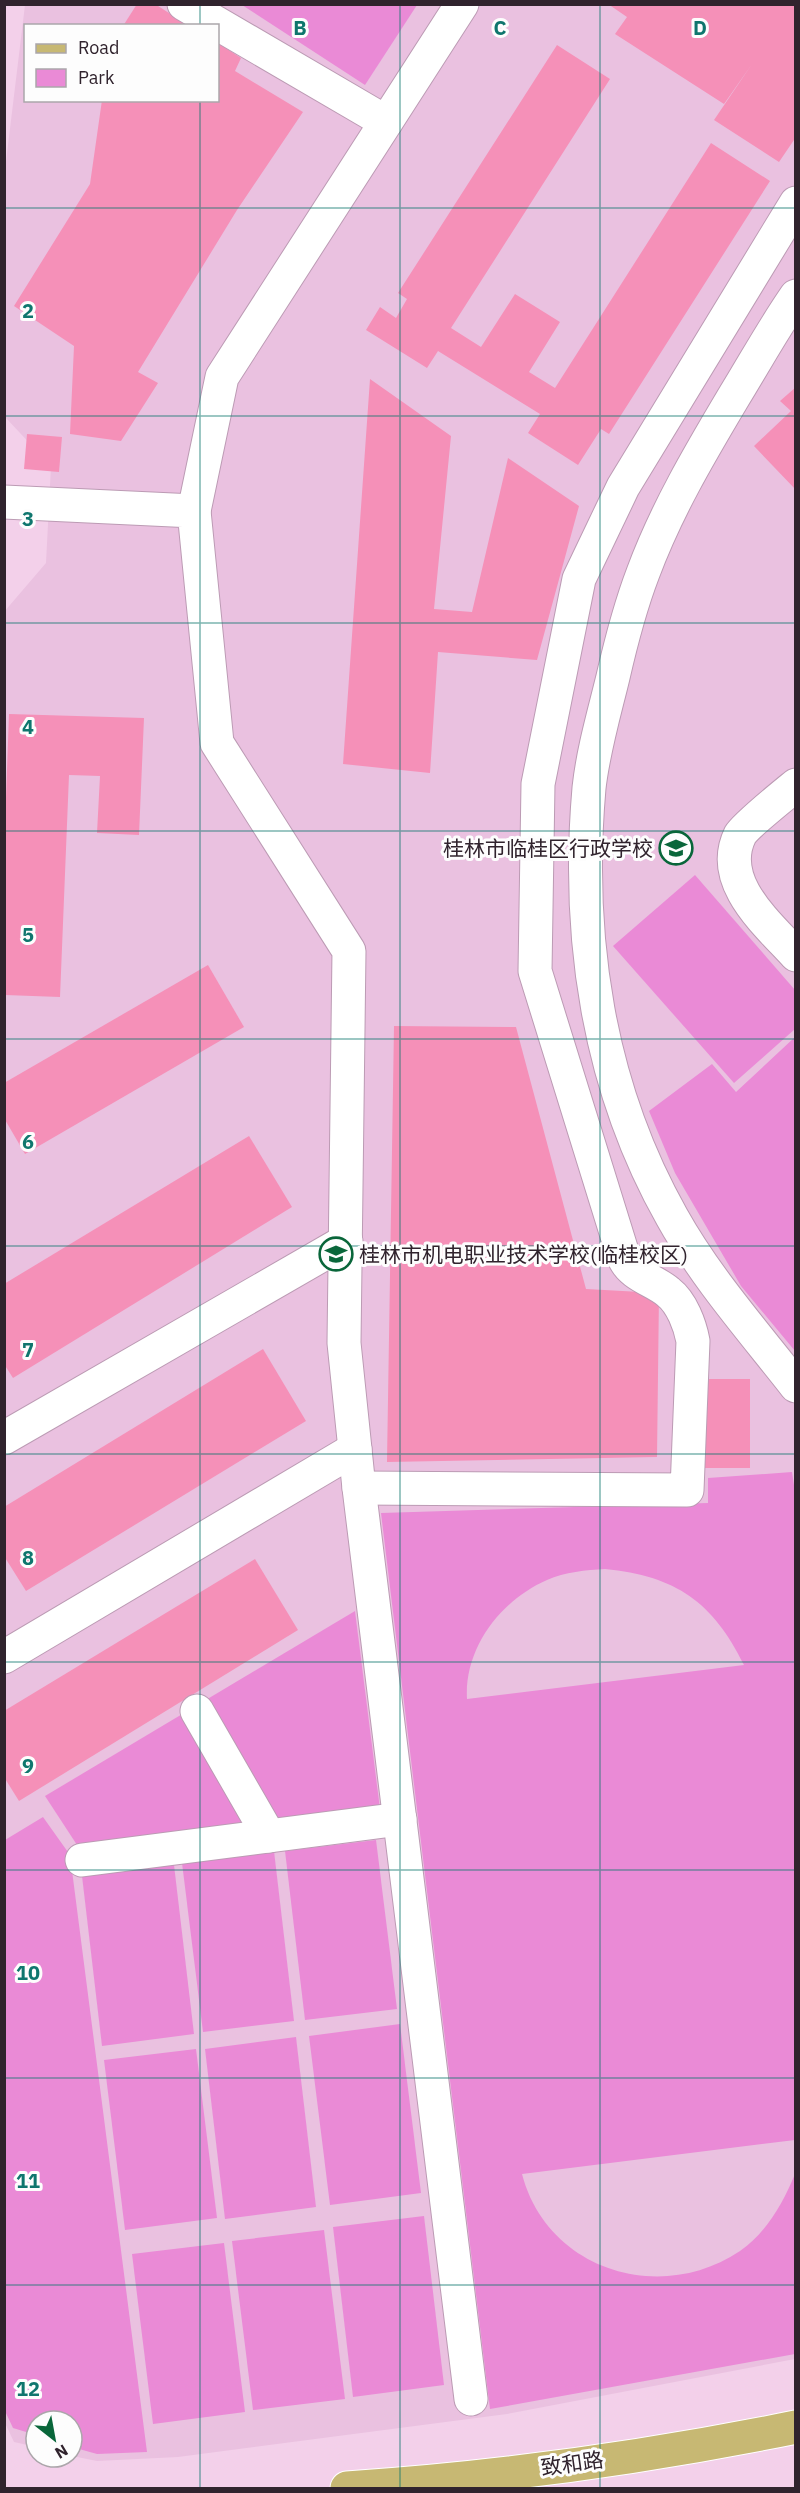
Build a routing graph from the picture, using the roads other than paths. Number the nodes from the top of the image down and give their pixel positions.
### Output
1 (184, 4) edge
2 (462, 4) edge
3 (218, 24) edge
4 (219, 24) edge
5 (386, 122) junction
6 (795, 203) edge
7 (795, 296) edge
8 (4, 502) edge
9 (194, 511) junction
10 (795, 785) edge
11 (795, 955) edge
12 (346, 1241) junction
13 (795, 1386) edge
14 (4, 1438) edge
15 (355, 1449) junction
16 (358, 1488) junction
17 (4, 1657) edge
18 (197, 1711) dead end
19 (400, 1819) junction
20 (269, 1836) junction
21 (82, 1860) dead end
22 (471, 2398) dead end
23 (795, 2427) edge
24 (346, 2488) edge

1 - 3 lane
2 - 5 lane
4 - 5 lane
5 - 9 lane
6 - 16 lane
7 - 13 lane
8 - 9 lane
9 - 12 lane
10 - 11 lane
12 - 14 lane
12 - 15 lane
15 - 16 lane
15 - 17 lane
16 - 19 lane
18 - 20 lane
19 - 20 lane
19 - 22 lane
20 - 21 lane
23 - 24 main road, 致和路

